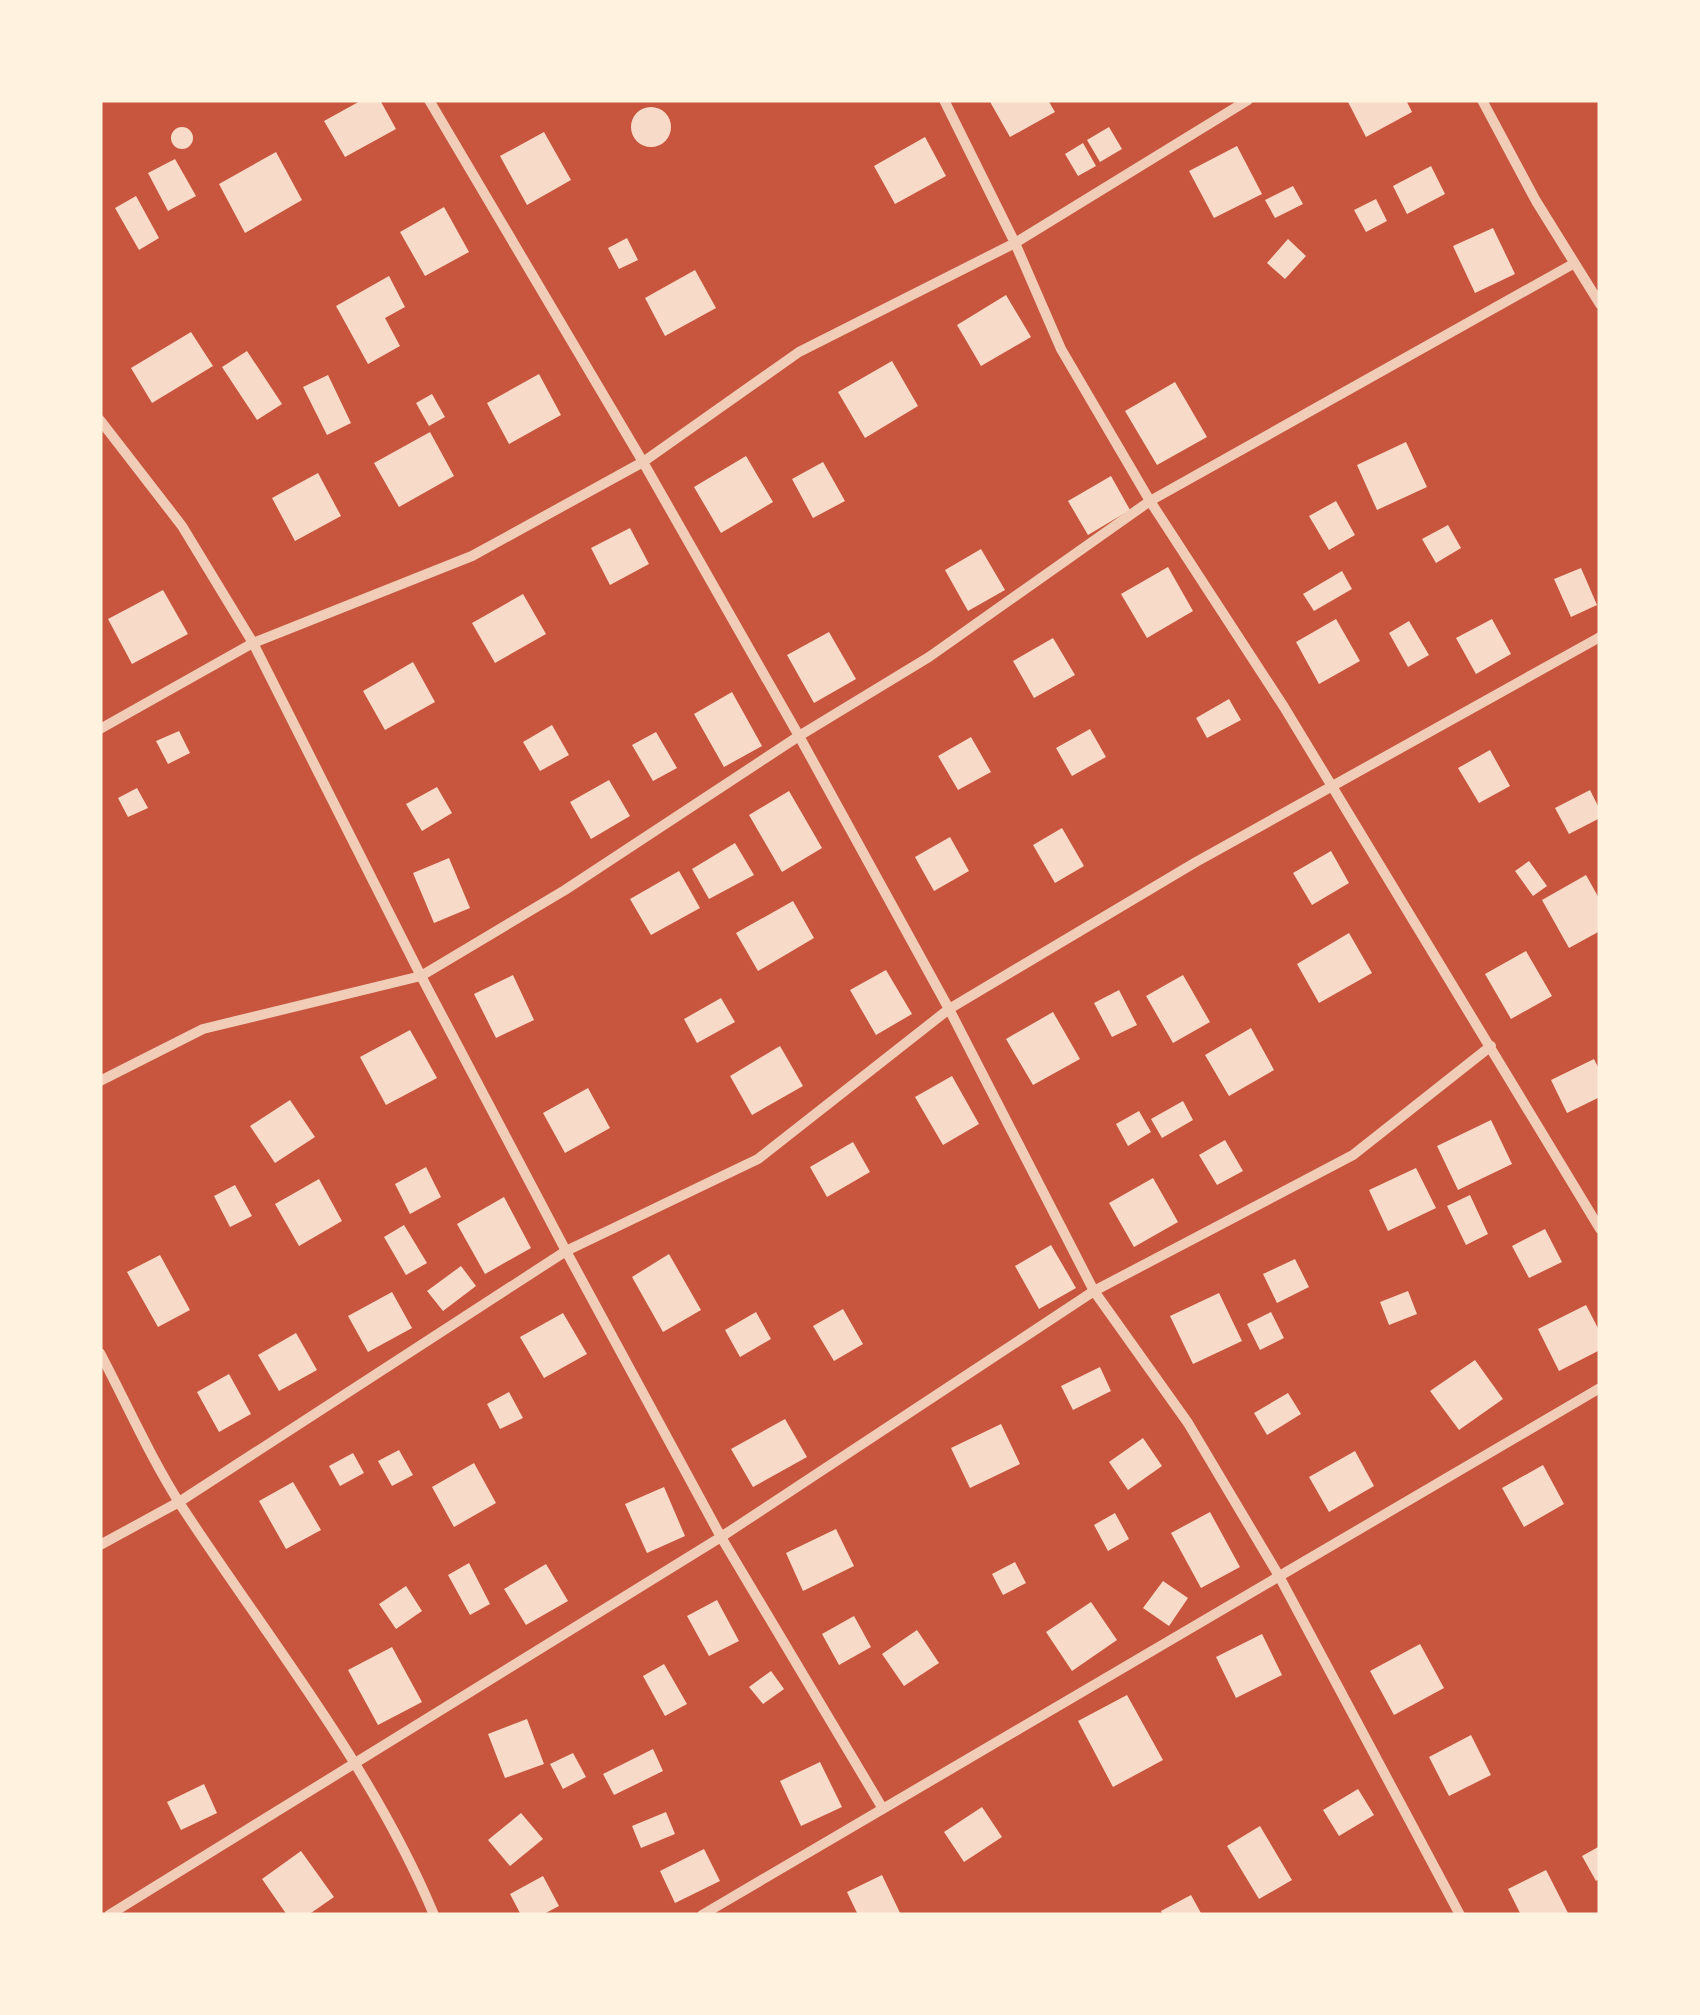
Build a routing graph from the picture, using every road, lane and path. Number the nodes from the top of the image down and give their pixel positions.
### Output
1 (429, 100) edge
2 (944, 100) edge
3 (1248, 100) edge
4 (1482, 100) edge
5 (1014, 243) junction
6 (1574, 264) junction
7 (1600, 304) edge
8 (100, 420) edge
9 (643, 462) junction
10 (1150, 501) junction
11 (1600, 637) edge
12 (254, 643) junction
13 (100, 729) edge
14 (798, 736) junction
15 (1333, 788) junction
16 (421, 976) junction
17 (948, 1009) junction
18 (1491, 1046) junction
19 (100, 1081) edge
20 (1600, 1229) edge
21 (566, 1252) junction
22 (1094, 1291) junction
23 (100, 1352) edge
24 (1600, 1388) edge
25 (179, 1502) junction
26 (722, 1537) junction
27 (100, 1545) edge
28 (1279, 1576) junction
29 (354, 1763) junction
30 (883, 1808) junction
31 (109, 1915) edge
32 (434, 1915) edge
33 (702, 1915) edge
34 (1460, 1915) edge

1 - 9 street
2 - 5 street
3 - 5 street
4 - 6 street
5 - 9 street
5 - 10 street
6 - 7 street
6 - 10 street
8 - 12 street
9 - 12 street
9 - 14 street
10 - 14 street
10 - 15 street
11 - 15 street
12 - 13 street
12 - 16 street
14 - 16 street
14 - 17 street
15 - 17 street
15 - 18 street
16 - 19 street
16 - 21 street
17 - 21 street
17 - 22 street
18 - 20 street
18 - 22 street
21 - 25 street
21 - 26 street
22 - 26 street
22 - 28 street
23 - 25 street
24 - 28 street
25 - 27 street
25 - 29 street
26 - 29 street
26 - 30 street
28 - 30 street
28 - 34 street
29 - 31 street
29 - 32 street
30 - 33 street

